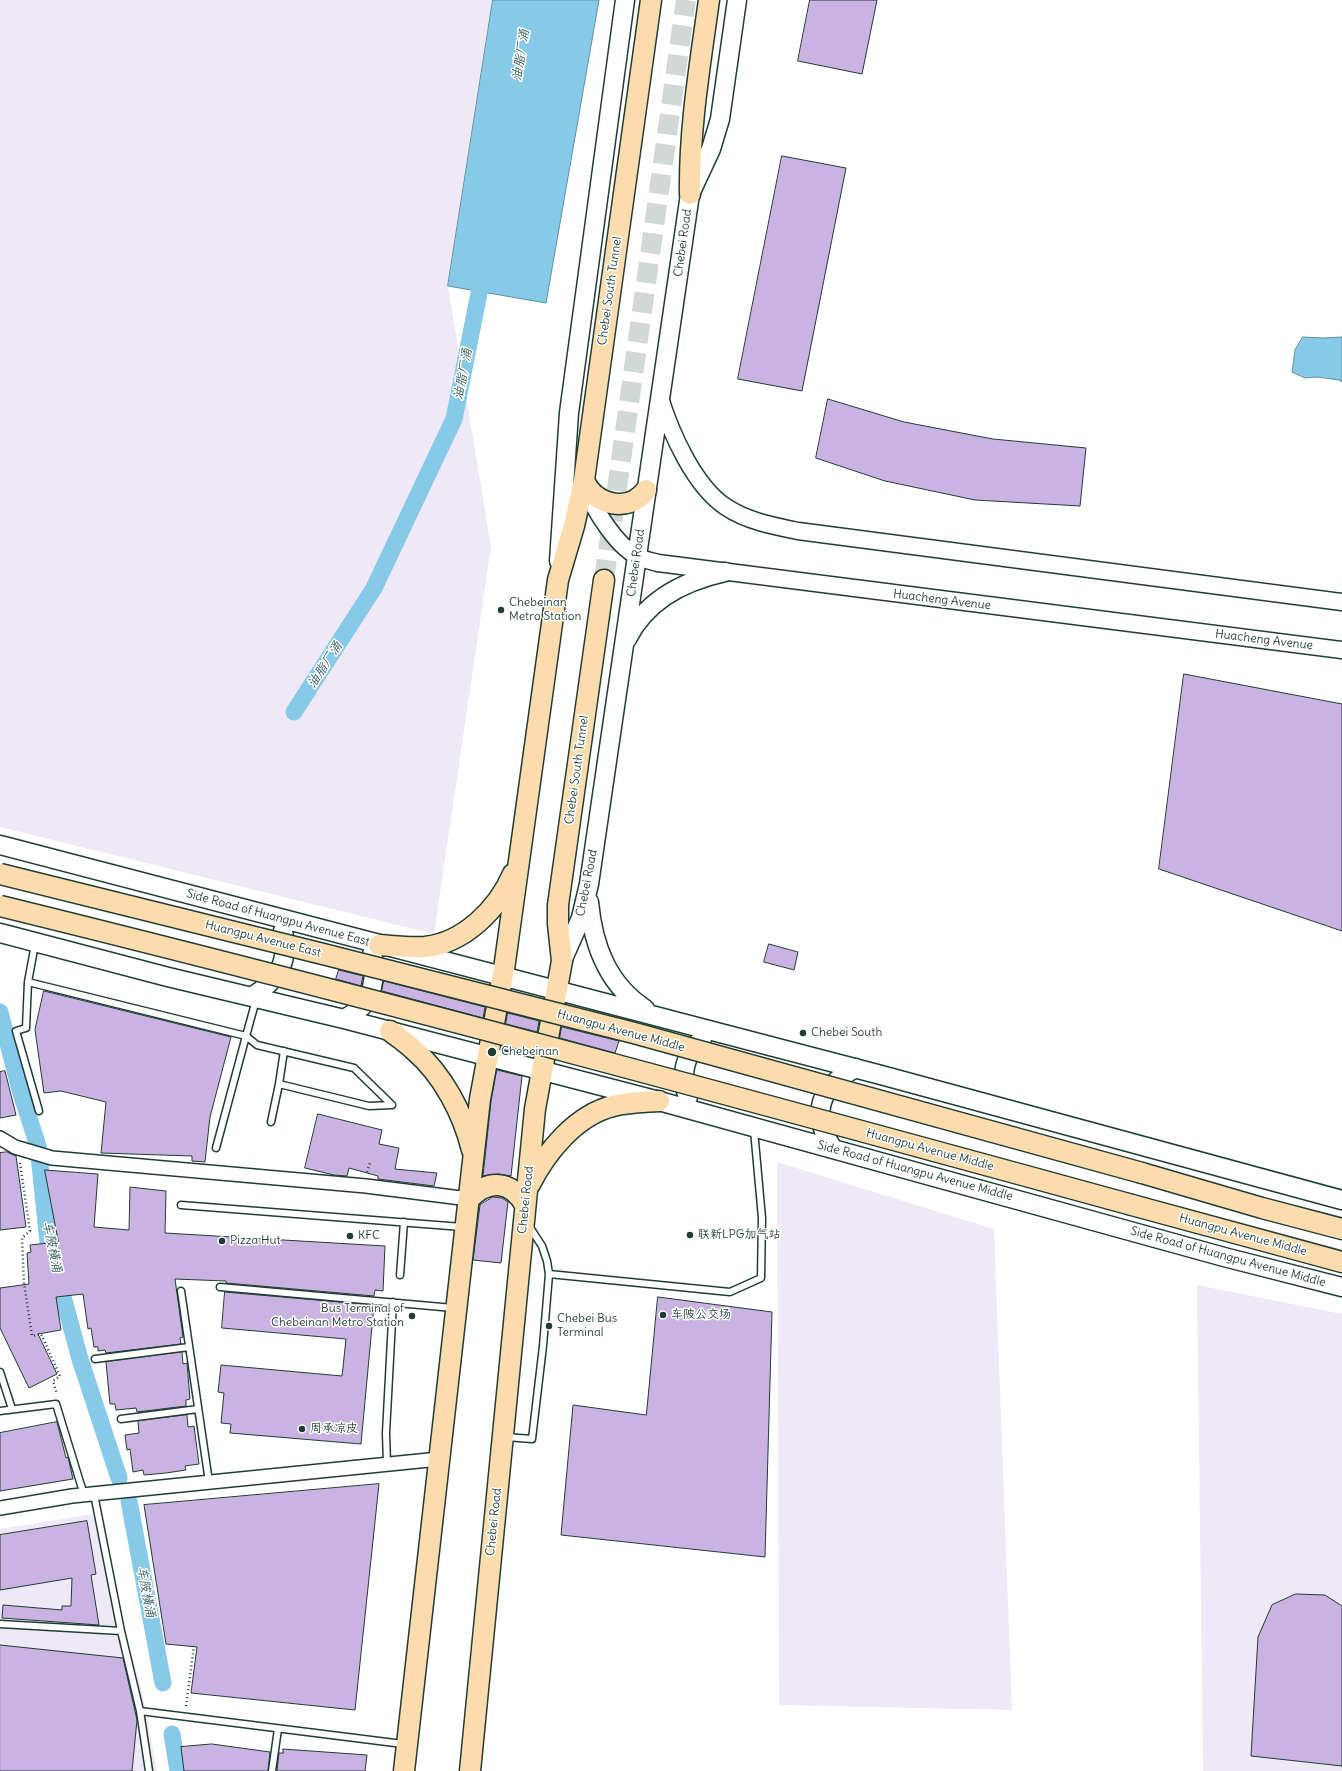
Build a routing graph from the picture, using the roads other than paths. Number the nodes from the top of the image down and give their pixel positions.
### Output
1 (625, 0) edge
2 (651, 0) edge
3 (709, 0) edge
4 (737, 0) edge
5 (690, 194) junction
6 (660, 398) junction
7 (584, 480) junction
8 (646, 490) junction
9 (637, 556) junction
10 (725, 572) junction
11 (558, 580) junction
12 (604, 580) tunnel mouth
13 (1342, 602) edge
14 (624, 645) junction
15 (1342, 650) edge
16 (0, 845) edge
17 (520, 855) junction
18 (0, 874) edge
19 (589, 884) junction
20 (0, 906) edge
21 (276, 918) junction
22 (0, 933) edge
23 (35, 942) junction
24 (370, 942) junction
25 (562, 961) junction
26 (503, 975) junction
27 (28, 982) junction
28 (557, 990) junction
29 (254, 998) junction
30 (525, 1006) joint
31 (654, 1015) junction
32 (344, 1019) junction
33 (390, 1031) junction
34 (717, 1032) junction
35 (246, 1036) junction
36 (284, 1051) junction
37 (488, 1058) junction
38 (856, 1068) junction
39 (540, 1071) junction
40 (279, 1084) junction
41 (659, 1101) junction
42 (39, 1111) dead end
43 (696, 1111) junction
44 (271, 1122) dead end
45 (754, 1127) junction
46 (0, 1138) edge
47 (216, 1148) dead end
48 (833, 1149) junction
49 (474, 1158) junction
50 (469, 1199) junction
51 (1342, 1200) edge
52 (180, 1205) dead end
53 (525, 1205) junction
54 (404, 1222) junction
55 (466, 1227) junction
56 (1342, 1229) edge
57 (1342, 1262) edge
58 (549, 1274) junction
59 (400, 1276) dead end
60 (220, 1287) dead end
61 (1342, 1287) edge
62 (181, 1290) dead end
63 (393, 1302) junction
64 (457, 1308) junction
65 (189, 1347) junction
66 (95, 1359) dead end
67 (0, 1372) edge
68 (12, 1409) junction
69 (198, 1409) junction
70 (0, 1412) edge
71 (121, 1419) dead end
72 (503, 1437) junction
73 (439, 1459) junction
74 (387, 1464) junction
75 (209, 1482) junction
76 (89, 1494) junction
77 (0, 1508) edge
78 (0, 1624) edge
79 (121, 1631) junction
80 (140, 1711) junction
81 (278, 1729) junction
82 (407, 1745) junction
83 (150, 1771) edge
84 (272, 1771) edge
85 (404, 1771) edge
86 (470, 1771) edge

1 - 11 main road
2 - 7 main road, Chebei South Tunnel
3 - 5 main road
4 - 5 main road, Chebei Road
5 - 6 main road, Chebei Road
6 - 8 main road, Chebei Road
6 - 13 street
7 - 8 main road
7 - 9 street, Huacheng Avenue
7 - 11 main road, Chebei South Tunnel
8 - 9 main road, Chebei Road
9 - 10 street, Huacheng Avenue
9 - 14 main road, Chebei Road
10 - 14 main road
10 - 15 street, Huacheng Avenue
11 - 17 main road
12 - 25 main road, Chebei South Tunnel
14 - 19 main road, Chebei Road
16 - 21 main road, Side Road of Huangpu Avenue East
17 - 24 main road
17 - 26 main road
18 - 30 main road, Huangpu Avenue East, bridge
19 - 25 main road, Chebei Road
19 - 31 main road
20 - 57 main road, Huangpu Avenue Middle, bridge
21 - 24 main road, Side Road of Huangpu Avenue East
21 - 29 main road
22 - 23 main road
23 - 27 lane
23 - 29 main road
24 - 26 main road, Side Road of Huangpu Avenue East
24 - 32 main road
25 - 28 main road, Chebei Road
26 - 28 main road, Side Road of Huangpu Avenue East
26 - 37 main road
27 - 35 lane
27 - 42 lane
28 - 31 main road
28 - 39 main road, Chebei Road
29 - 32 main road
29 - 35 lane
30 - 56 main road, Huangpu Avenue Middle, bridge
31 - 34 main road
32 - 33 main road
33 - 37 main road
33 - 49 main road
34 - 38 main road
34 - 43 main road
35 - 36 lane
35 - 47 lane
36 - 40 lane
36 - 40 lane
37 - 39 main road, Side Road of Huangpu Avenue Middle
37 - 49 main road
38 - 48 main road
38 - 51 main road
39 - 41 main road, Side Road of Huangpu Avenue Middle
39 - 53 main road, Chebei Road
40 - 44 lane
41 - 43 main road, Side Road of Huangpu Avenue Middle
41 - 53 main road
43 - 45 main road, Side Road of Huangpu Avenue Middle
45 - 48 main road, Side Road of Huangpu Avenue Middle
45 - 58 lane
46 - 50 street
48 - 61 main road, Side Road of Huangpu Avenue Middle
49 - 50 main road
50 - 53 main road
50 - 55 main road
52 - 54 lane
53 - 58 lane
53 - 72 main road, Chebei Road
54 - 55 lane
54 - 59 lane
55 - 64 main road
58 - 72 lane
60 - 63 lane
62 - 65 lane
63 - 64 lane
63 - 74 lane
64 - 73 main road
65 - 66 lane
65 - 69 lane
67 - 68 lane
68 - 70 lane
68 - 76 lane
69 - 71 lane
69 - 75 lane
72 - 86 main road, Chebei Road
73 - 74 street
73 - 82 main road
74 - 75 street
75 - 76 street
76 - 77 street
76 - 79 lane
78 - 79 lane
79 - 80 lane
80 - 81 lane
80 - 83 lane
81 - 82 lane
81 - 84 lane
82 - 85 main road

